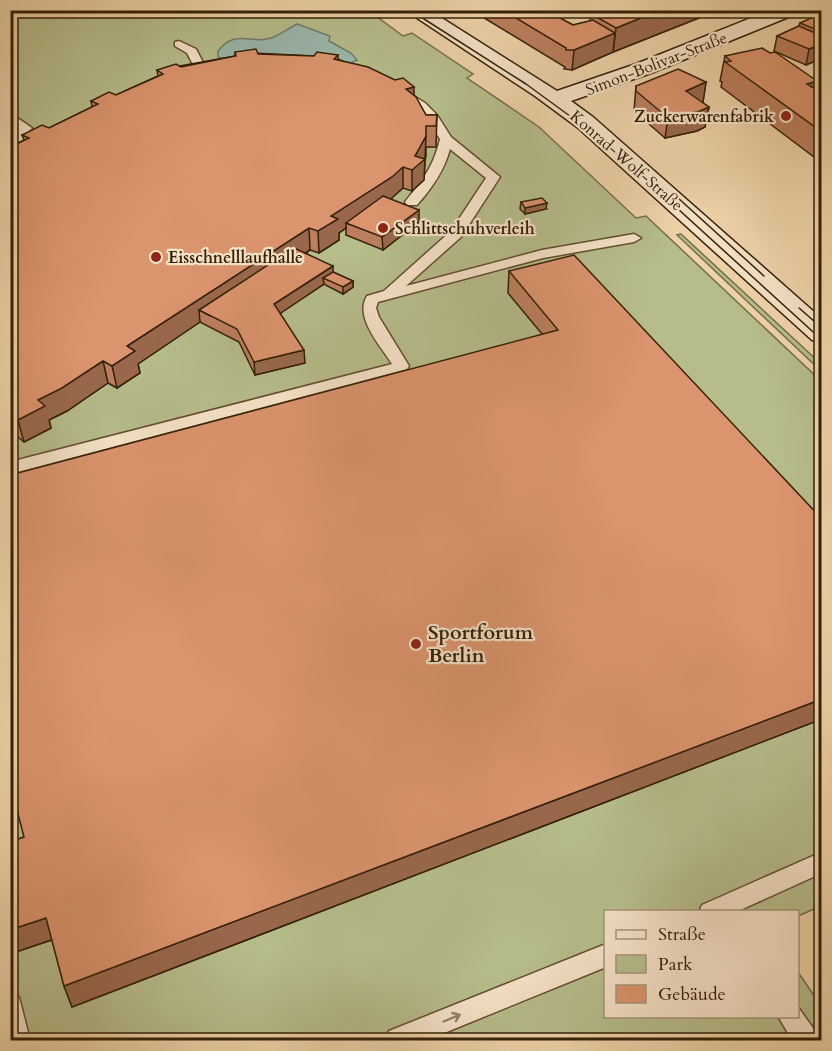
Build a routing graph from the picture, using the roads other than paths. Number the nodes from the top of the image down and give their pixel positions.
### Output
1 (415, 10) edge
2 (789, 10) edge
3 (178, 44) dead end
4 (187, 78) edge
5 (391, 87) edge
6 (555, 99) junction
7 (16, 121) dead end
8 (446, 139) junction
9 (10, 148) edge
10 (412, 202) dead end
11 (634, 238) dead end
12 (388, 294) junction
13 (822, 334) edge
14 (10, 468) edge
15 (822, 862) edge
16 (716, 910) edge
17 (604, 956) edge
18 (10, 1005) edge
19 (791, 1018) edge
20 (18, 1041) edge
21 (398, 1041) edge
22 (806, 1041) edge

1 - 6 main road, Konrad-Wolf-Straße
2 - 6 main road, Simon-Bolivar-Straße
3 - 4 lane
5 - 8 lane
6 - 13 main road, Konrad-Wolf-Straße
7 - 9 lane
8 - 10 lane
8 - 12 lane
11 - 12 lane
12 - 14 lane
15 - 16 lane
21 -> 17 lane
18 - 20 lane
19 - 22 lane

